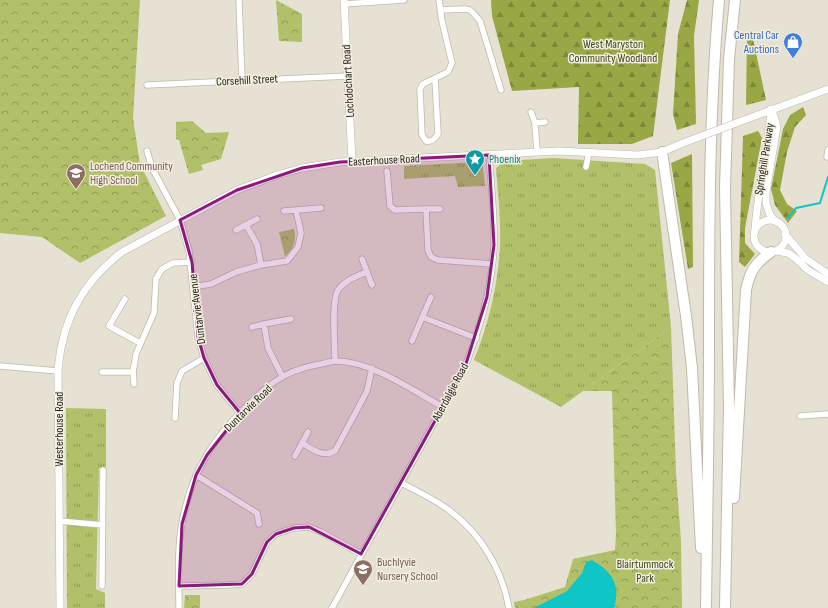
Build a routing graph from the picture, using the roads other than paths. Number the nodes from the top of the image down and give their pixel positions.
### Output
1 (239, 0) edge
2 (404, 0) edge
3 (439, 0) edge
4 (718, 0) edge
5 (735, 0) edge
6 (344, 2) edge
7 (440, 10) junction
8 (348, 76) junction
9 (435, 79) junction
10 (242, 81) junction
11 (147, 85) dead end
12 (828, 89) edge
13 (501, 90) dead end
14 (771, 109) junction
15 (531, 112) dead end
16 (545, 122) dead end
17 (535, 123) junction
18 (828, 150) edge
19 (147, 151) dead end
20 (537, 152) junction
21 (589, 152) junction
22 (662, 152) junction
23 (489, 154) junction
24 (827, 157) dead end
25 (352, 161) junction
26 (586, 167) dead end
27 (387, 171) dead end
28 (321, 208) dead end
29 (426, 209) junction
30 (440, 209) dead end
31 (296, 210) junction
32 (284, 211) dead end
33 (257, 219) dead end
34 (180, 220) junction
35 (776, 222) junction
36 (246, 225) junction
37 (236, 230) dead end
38 (755, 231) junction
39 (786, 234) junction
40 (774, 251) junction
41 (362, 259) dead end
42 (192, 262) junction
43 (107, 264) joint
44 (492, 264) junction
45 (261, 265) junction
46 (367, 272) junction
47 (828, 274) edge
48 (828, 282) edge
49 (372, 285) dead end
50 (193, 287) junction
51 (431, 297) dead end
52 (124, 299) dead end
53 (422, 318) junction
54 (291, 319) dead end
55 (264, 324) junction
56 (252, 326) dead end
57 (476, 338) junction
58 (412, 341) dead end
59 (140, 344) junction
60 (204, 358) junction
61 (335, 361) junction
62 (0, 366) edge
63 (372, 368) junction
64 (58, 371) junction
65 (102, 372) dead end
66 (133, 372) junction
67 (282, 376) junction
68 (134, 384) dead end
69 (443, 407) junction
70 (240, 413) junction
71 (828, 414) edge
72 (800, 416) dead end
73 (175, 418) dead end
74 (308, 432) dead end
75 (302, 443) junction
76 (294, 456) dead end
77 (103, 470) dead end
78 (196, 474) junction
79 (401, 483) junction
80 (59, 521) junction
81 (259, 524) dead end
82 (103, 525) junction
83 (361, 554) junction
84 (102, 586) dead end
85 (179, 586) junction
86 (60, 608) edge
87 (179, 608) edge
88 (332, 608) edge
89 (509, 608) edge
90 (705, 608) edge
91 (726, 608) edge

1 - 10 street
2 - 6 street
3 - 7 street
4 - 90 highway
5 - 91 highway
6 - 8 street, Lochdochart Road
7 - 9 street
7 - 13 street
8 - 10 street, Corsehill Street
8 - 25 street, Lochdochart Road
9 - 9 street
10 - 11 street, Corsehill Street
12 - 14 street
14 - 22 street, Easterhouse Road, bridge
14 - 35 street, Springhill Parkway
14 - 38 street, Springhill Parkway
15 - 17 street
16 - 17 street
17 - 20 street
18 - 24 street
19 - 34 street, Duntarvie Avenue
20 - 21 street, Easterhouse Road
20 - 23 street, Easterhouse Road
21 - 22 street, Easterhouse Road
21 - 26 street
22 - 90 highway
23 - 25 street, Easterhouse Road
23 - 44 street, Aberdalgie Road
25 - 34 street, Easterhouse Road
27 - 29 street
28 - 31 street
29 - 30 street
29 - 44 street
31 - 32 street
31 - 45 street
33 - 36 street
34 - 42 street, Duntarvie Avenue
34 - 43 street, Easterhouse Road
35 - 38 street
35 - 39 street, Springhill Parkway
36 - 37 street
36 - 45 street
38 - 40 street, Springhill Parkway
39 - 40 street
39 - 47 street, Springhill Parkway
40 - 48 street, Springhill Parkway
40 - 91 highway
41 - 46 street
42 - 50 street, Duntarvie Avenue
42 - 59 street
43 - 64 street, Westerhouse Road
44 - 57 street, Aberdalgie Road
45 - 50 street
46 - 49 street
46 - 61 street
50 - 60 street, Duntarvie Avenue
51 - 53 street
52 - 59 street
53 - 57 street
53 - 58 street
54 - 55 street
55 - 56 street
55 - 67 street
57 - 69 street, Aberdalgie Road
59 - 66 street
60 - 70 street, Duntarvie Avenue
60 - 73 street
61 - 63 street, Duntarvie Road
61 - 67 street, Duntarvie Road
62 - 64 street
63 - 69 street, Duntarvie Road
63 - 75 street
64 - 80 street, Westerhouse Road
65 - 66 street
66 - 68 street
67 - 70 street, Duntarvie Road
69 - 79 street, Aberdalgie Road
70 - 78 street, Duntarvie Road
71 - 72 street
74 - 75 street
75 - 76 street
77 - 82 street
78 - 81 street
78 - 85 street, Duntarvie Road
79 - 83 street, Aberdalgie Road
79 - 89 street
80 - 82 street
80 - 86 street, Westerhouse Road
82 - 84 street
83 - 85 street
83 - 88 street, Aberdalgie Road
85 - 87 street, Duntarvie Road

